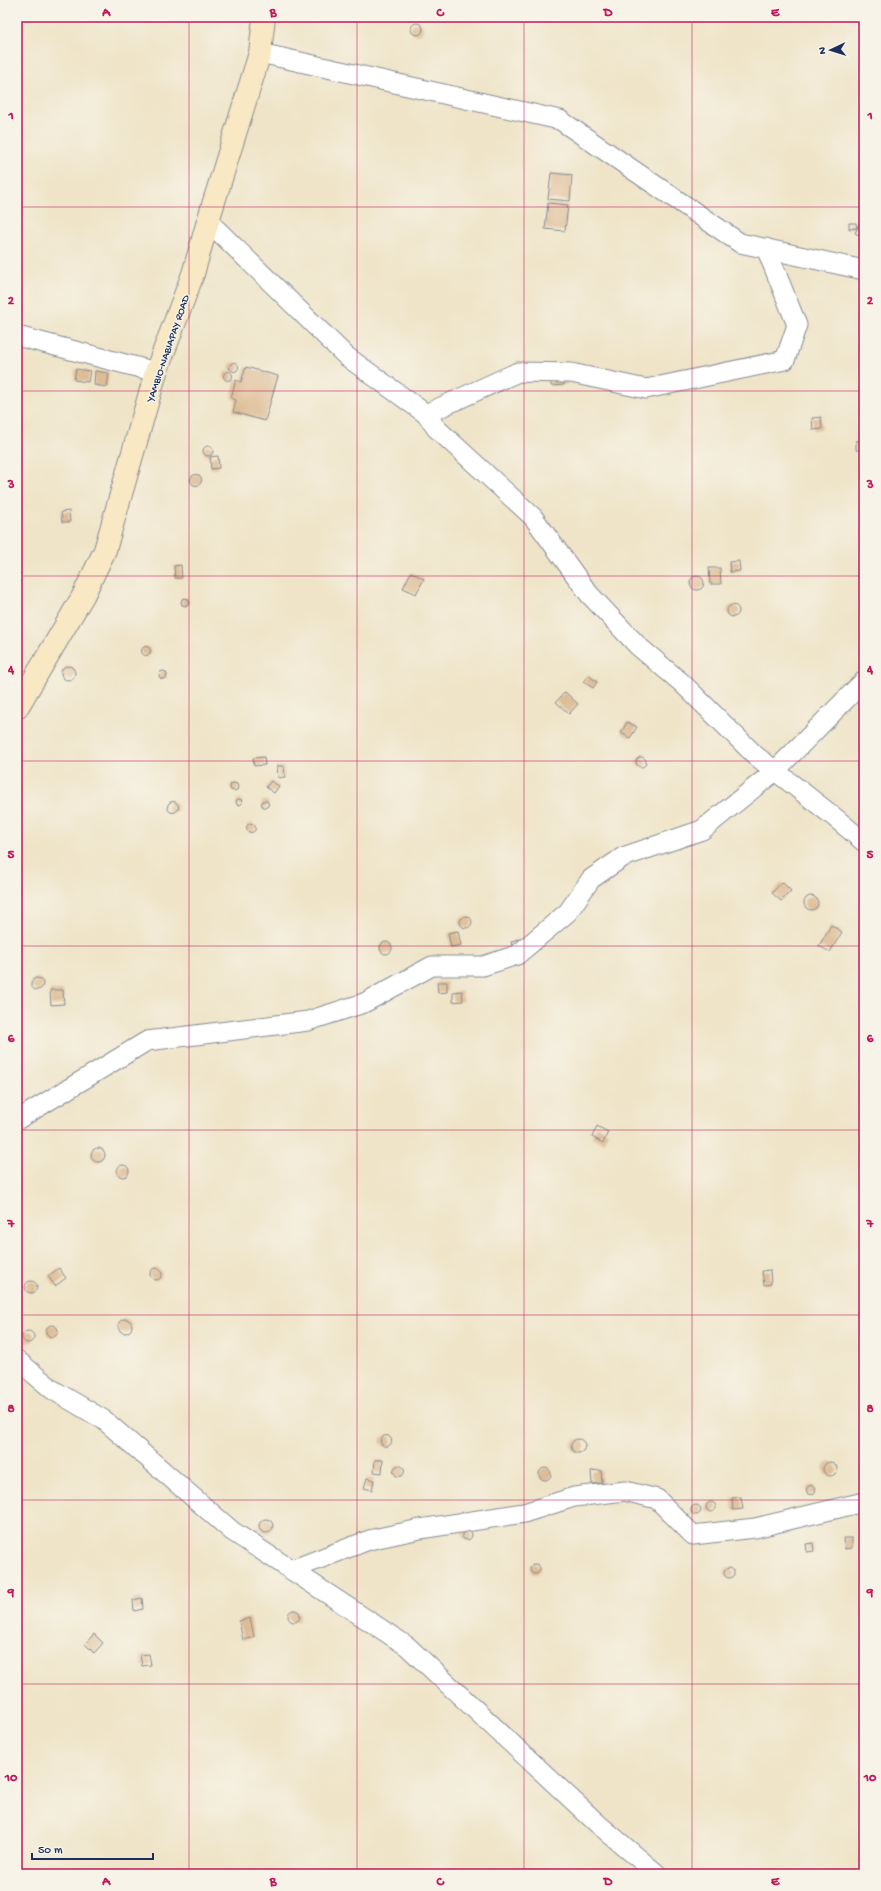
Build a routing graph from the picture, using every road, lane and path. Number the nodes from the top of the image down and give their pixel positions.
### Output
1 (264, 17) edge
2 (260, 53) junction
3 (208, 221) junction
4 (766, 248) junction
5 (864, 270) edge
6 (17, 336) edge
7 (156, 372) junction
8 (426, 414) junction
9 (864, 681) edge
10 (17, 708) edge
11 (775, 771) junction
12 (864, 842) edge
13 (17, 1120) edge
14 (17, 1360) edge
15 (864, 1502) edge
16 (291, 1570) junction
17 (657, 1874) edge

1 - 2 main road, YAMBIO-NABIAPAY ROAD
2 - 3 main road, YAMBIO-NABIAPAY ROAD
2 - 4 street
3 - 7 main road, YAMBIO-NABIAPAY ROAD
3 - 8 street
4 - 5 street
4 - 8 street
6 - 7 street
7 - 10 main road, YAMBIO-NABIAPAY ROAD
8 - 11 street
9 - 11 street
11 - 12 street
11 - 13 street
14 - 16 street
15 - 16 street
16 - 17 street

